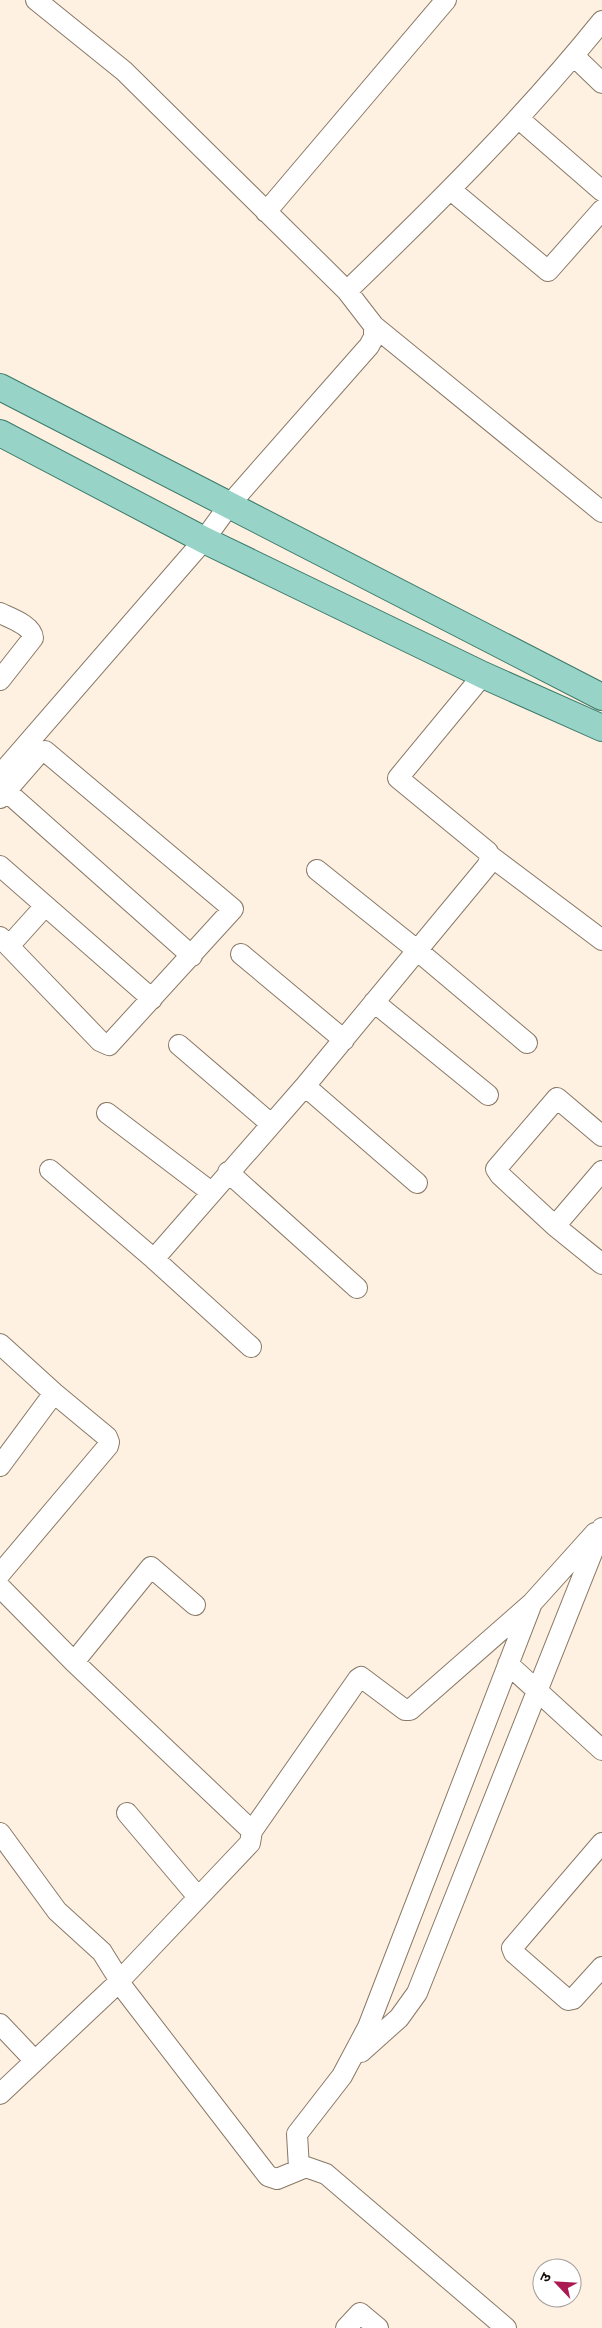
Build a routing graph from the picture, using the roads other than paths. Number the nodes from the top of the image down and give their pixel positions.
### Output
1 (36, 0) edge
2 (446, 0) edge
3 (602, 21) edge
4 (574, 56) junction
5 (602, 83) edge
6 (518, 118) junction
7 (451, 190) junction
8 (602, 191) edge
9 (602, 210) edge
10 (266, 212) junction
11 (347, 291) junction
12 (374, 326) junction
13 (0, 387) edge
14 (0, 433) edge
15 (230, 504) junction
16 (602, 512) edge
17 (204, 540) junction
18 (0, 613) edge
19 (483, 675) junction
20 (0, 680) edge
21 (602, 697) edge
22 (602, 728) edge
23 (8, 780) edge
24 (489, 855) junction
25 (0, 866) edge
26 (317, 870) dead end
27 (45, 906) junction
28 (602, 940) edge
29 (4, 942) edge
30 (418, 951) junction
31 (241, 954) dead end
32 (192, 956) junction
33 (152, 999) junction
34 (374, 1002) junction
35 (344, 1040) junction
36 (527, 1043) dead end
37 (179, 1045) dead end
38 (305, 1086) junction
39 (488, 1095) dead end
40 (107, 1113) dead end
41 (271, 1124) junction
42 (602, 1136) edge
43 (50, 1170) dead end
44 (602, 1171) edge
45 (228, 1172) junction
46 (417, 1183) dead end
47 (211, 1192) junction
48 (555, 1226) junction
49 (154, 1259) junction
50 (602, 1264) edge
51 (357, 1288) dead end
52 (0, 1344) edge
53 (251, 1347) dead end
54 (54, 1393) junction
55 (0, 1466) edge
56 (602, 1526) edge
57 (0, 1574) edge
58 (0, 1587) edge
59 (532, 1603) junction
60 (195, 1605) dead end
61 (74, 1662) junction
62 (508, 1664) junction
63 (537, 1691) junction
64 (602, 1750) edge
65 (127, 1813) dead end
66 (252, 1831) junction
67 (0, 1833) edge
68 (602, 1843) edge
69 (198, 1897) junction
70 (602, 1967) edge
71 (120, 1981) junction
72 (0, 2024) edge
73 (35, 2061) junction
74 (350, 2062) junction
75 (0, 2094) edge
76 (299, 2168) junction
77 (346, 2328) edge
78 (378, 2328) edge
79 (506, 2328) edge

1 - 10 street
2 - 10 street
3 - 4 street
4 - 5 street
4 - 6 street
6 - 7 street
6 - 8 street
7 - 9 street
7 - 11 street
10 - 11 street
11 - 12 street
12 - 15 street
12 - 16 street
13 - 15 main road
14 - 17 main road
15 - 17 street
15 - 21 main road
17 - 19 main road
17 - 23 street
18 - 20 street
19 - 22 main road
19 - 24 street
23 - 32 street
23 - 32 street
24 - 28 street
24 - 30 street
25 - 27 street
26 - 30 street
27 - 29 street
27 - 33 street
29 - 33 street
30 - 34 street
30 - 36 street
31 - 35 street
32 - 33 street
34 - 35 street
34 - 39 street
35 - 38 street
37 - 41 street
38 - 41 street
38 - 46 street
40 - 47 street
41 - 45 street
42 - 48 street
43 - 49 street
44 - 48 street
45 - 47 street
45 - 51 street
47 - 49 street
48 - 50 street
49 - 53 street
52 - 54 street
54 - 55 street
54 - 57 street
56 - 59 street
56 - 63 street
58 - 61 street
59 - 62 street
59 - 66 street
60 - 61 street
61 - 66 street
62 - 63 street
62 - 74 street
63 - 64 street
63 - 74 street
65 - 69 street
66 - 69 street
67 - 71 street
68 - 70 street
69 - 71 street
71 - 73 street
71 - 76 street
72 - 73 street
73 - 75 street
74 - 76 street
76 - 79 street
77 - 78 street

